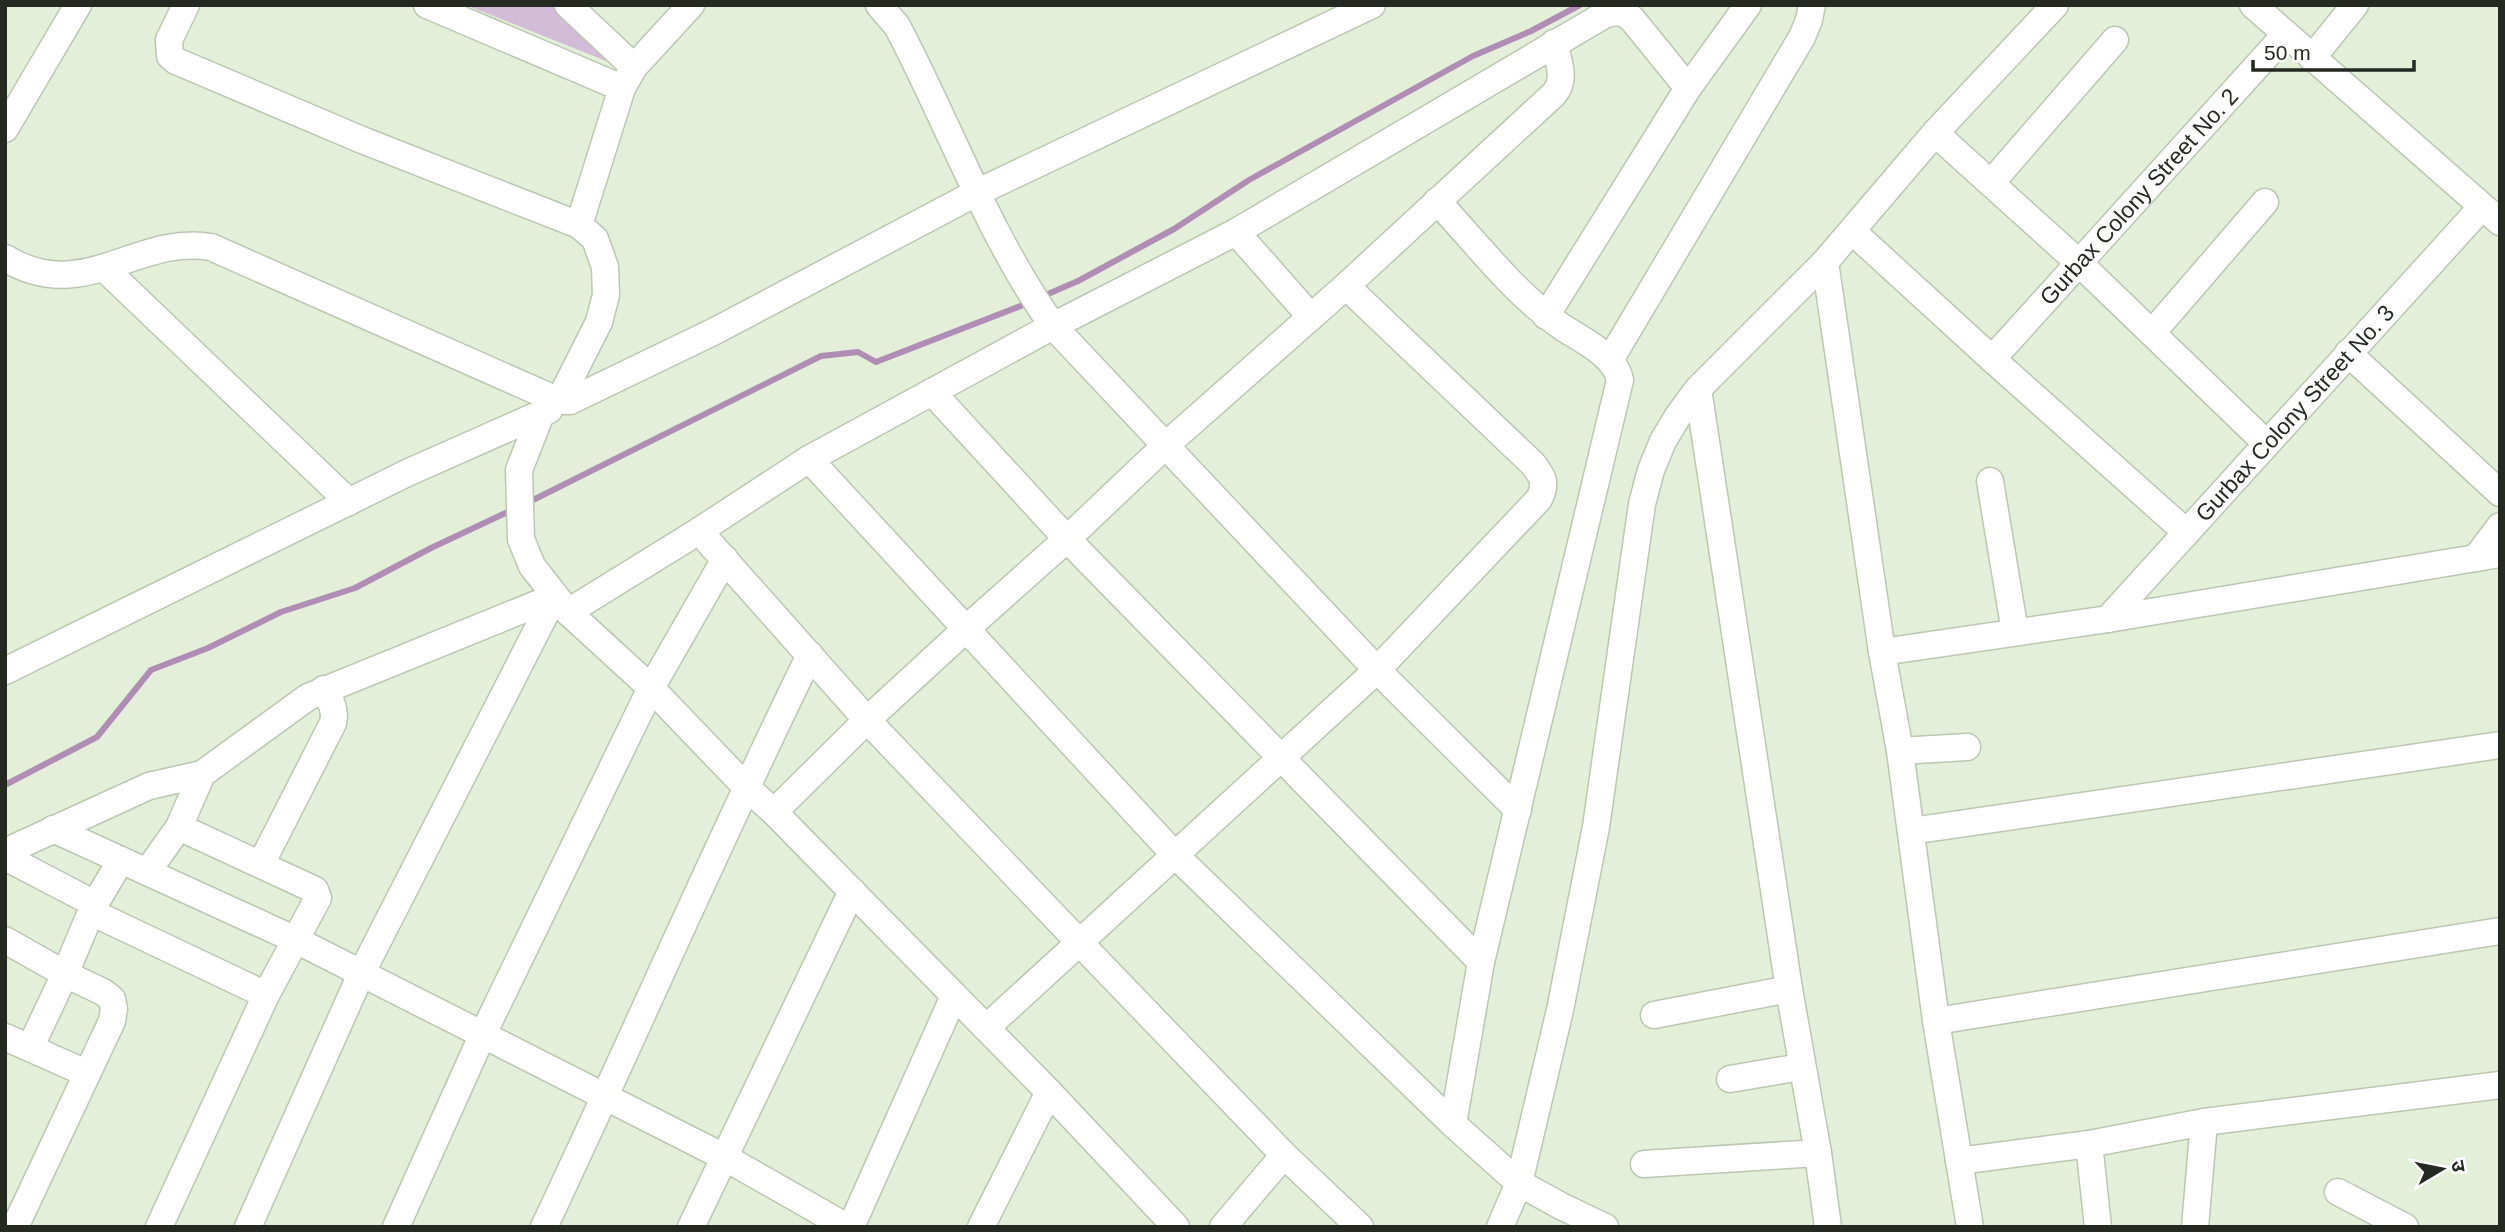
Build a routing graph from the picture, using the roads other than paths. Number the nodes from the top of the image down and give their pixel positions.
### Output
1 (78, 5) edge
2 (186, 5) edge
3 (427, 5) edge
4 (568, 5) edge
5 (691, 5) edge
6 (879, 5) edge
7 (1372, 5) edge
8 (1748, 5) edge
9 (1812, 5) edge
10 (2055, 5) edge
11 (2253, 5) edge
12 (2355, 5) edge
13 (2286, 34) junction
14 (2115, 40) dead end
15 (1554, 43) junction
16 (2312, 58) junction
17 (628, 77) junction
18 (1688, 88) junction
19 (5, 129) edge
20 (1936, 133) junction
21 (1991, 183) junction
22 (976, 193) junction
23 (1437, 201) junction
24 (2264, 202) dead end
25 (2490, 215) edge
26 (579, 225) junction
27 (1852, 230) junction
28 (1236, 232) junction
29 (5, 258) edge
30 (1825, 262) junction
31 (2078, 262) junction
32 (105, 269) junction
33 (1346, 286) junction
34 (1047, 316) junction
35 (1546, 316) junction
36 (1311, 317) junction
37 (2152, 333) junction
38 (2348, 353) junction
39 (1992, 359) junction
40 (1610, 360) junction
41 (1698, 389) junction
42 (932, 392) junction
43 (557, 405) junction
44 (2266, 443) junction
45 (1166, 445) junction
46 (809, 458) junction
47 (1990, 481) dead end
48 (2500, 493) edge
49 (349, 502) junction
50 (2500, 526) edge
51 (699, 531) junction
52 (2186, 531) junction
53 (1067, 539) junction
54 (2488, 556) edge
55 (725, 559) junction
56 (561, 605) junction
57 (2108, 618) junction
58 (967, 628) junction
59 (2015, 632) junction
60 (1882, 652) junction
61 (810, 655) junction
62 (1377, 670) junction
63 (5, 671) edge
64 (651, 688) junction
65 (324, 689) junction
66 (867, 720) junction
67 (2500, 745) edge
68 (1967, 747) dead end
69 (1900, 751) junction
70 (1282, 758) junction
71 (202, 774) junction
72 (746, 786) junction
73 (1518, 810) junction
74 (774, 812) junction
75 (179, 827) junction
76 (53, 830) junction
77 (1911, 831) junction
78 (5, 854) edge
79 (1174, 854) junction
80 (121, 860) junction
81 (261, 864) junction
82 (148, 872) junction
83 (852, 891) junction
84 (93, 908) junction
85 (2500, 931) edge
86 (5, 940) edge
87 (296, 940) junction
88 (1079, 943) junction
89 (1481, 962) junction
90 (65, 974) junction
91 (361, 974) junction
92 (1789, 989) junction
93 (266, 995) junction
94 (954, 996) junction
95 (1654, 1015) dead end
96 (1936, 1021) junction
97 (986, 1028) junction
98 (482, 1036) junction
99 (5, 1037) edge
100 (30, 1048) junction
101 (1801, 1067) junction
102 (86, 1073) junction
103 (1730, 1079) dead end
104 (2500, 1085) edge
105 (1049, 1092) junction
106 (605, 1097) junction
107 (2204, 1122) junction
108 (1453, 1124) junction
109 (2089, 1144) junction
110 (1818, 1153) junction
111 (1284, 1155) junction
112 (723, 1157) junction
113 (1959, 1161) junction
114 (1644, 1164) dead end
115 (1519, 1183) junction
116 (2338, 1192) dead end
117 (15, 1227) edge
118 (159, 1227) edge
119 (248, 1227) edge
120 (396, 1227) edge
121 (544, 1227) edge
122 (691, 1227) edge
123 (849, 1227) edge
124 (981, 1227) edge
125 (1176, 1227) edge
126 (1223, 1227) edge
127 (1360, 1227) edge
128 (1500, 1227) edge
129 (1605, 1227) edge
130 (1828, 1227) edge
131 (1970, 1227) edge
132 (2098, 1227) edge
133 (2195, 1227) edge
134 (2405, 1227) edge

1 - 19 street
2 - 26 street
3 - 17 street
4 - 17 street
5 - 17 street
6 - 22 street
7 - 22 street
8 - 18 street
9 - 40 street
10 - 20 street
11 - 13 street
12 - 16 street
13 - 16 street
13 - 31 street, Gurbax Colony Street No. 2
14 - 21 street
15 - 18 street
15 - 23 street
15 - 28 street
16 - 25 street
17 - 26 street
18 - 35 street
20 - 21 street
20 - 27 street
21 - 31 street
22 - 34 street
22 - 43 street
23 - 33 street
23 - 35 street
24 - 37 street
25 - 38 street, Gurbax Colony Street No. 3
26 - 43 street
27 - 30 street
27 - 39 street
28 - 34 street
28 - 36 street
29 - 32 street
30 - 41 street
30 - 60 street
31 - 37 street
31 - 39 street, Gurbax Colony Street No. 2
32 - 43 street
32 - 49 street
33 - 36 street
33 - 62 street
34 - 42 street
34 - 45 street
35 - 40 street
36 - 45 street
37 - 44 street
38 - 44 street, Gurbax Colony Street No. 3
38 - 48 street
39 - 52 street
40 - 73 street
41 - 92 street
41 - 115 street
42 - 46 street
42 - 53 street
43 - 49 street
43 - 56 street
44 - 52 street, Gurbax Colony Street No. 3
45 - 53 street
45 - 62 street
46 - 51 street
46 - 58 street
47 - 59 street
49 - 63 street
50 - 54 street
51 - 55 street
51 - 56 street
52 - 57 street, Gurbax Colony Street No. 3
53 - 58 street
53 - 70 street
54 - 57 street
55 - 61 street
55 - 64 street
56 - 64 street
56 - 65 street
56 - 91 street
57 - 59 street
58 - 66 street
58 - 79 street
59 - 60 street
60 - 69 street
61 - 66 street
61 - 72 street
62 - 70 street
62 - 73 street
64 - 72 street
64 - 98 street
65 - 71 street
65 - 81 street
66 - 74 street
66 - 88 street
67 - 77 street
68 - 69 street
69 - 77 street
70 - 79 street
70 - 89 street
71 - 75 street
71 - 76 street
72 - 74 street
72 - 106 street
73 - 89 street
74 - 83 street
75 - 81 street
75 - 82 street
76 - 78 street
76 - 80 street
77 - 96 street
78 - 84 street
79 - 88 street
79 - 108 street
80 - 82 street
80 - 84 street
81 - 87 street
82 - 87 street
83 - 94 street
83 - 112 street
84 - 90 street
84 - 93 street
85 - 96 street
86 - 90 street
87 - 91 street
87 - 93 street
88 - 97 street
88 - 111 street
89 - 108 street
90 - 100 street
90 - 102 street
91 - 98 street
91 - 119 street
92 - 95 street
92 - 101 street
93 - 118 street
94 - 97 street
94 - 123 street
96 - 113 street
97 - 105 street
98 - 106 street
98 - 120 street
99 - 100 street
100 - 102 street
101 - 103 street
101 - 110 street
102 - 117 street
104 - 107 street
105 - 124 street
105 - 125 street
106 - 112 street
106 - 121 street
107 - 109 street
107 - 133 street
108 - 115 street
109 - 113 street
109 - 132 street
110 - 114 street
110 - 130 street
111 - 126 street
111 - 127 street
112 - 122 street
112 - 123 street
113 - 131 street
115 - 128 street
115 - 129 street
116 - 134 street

